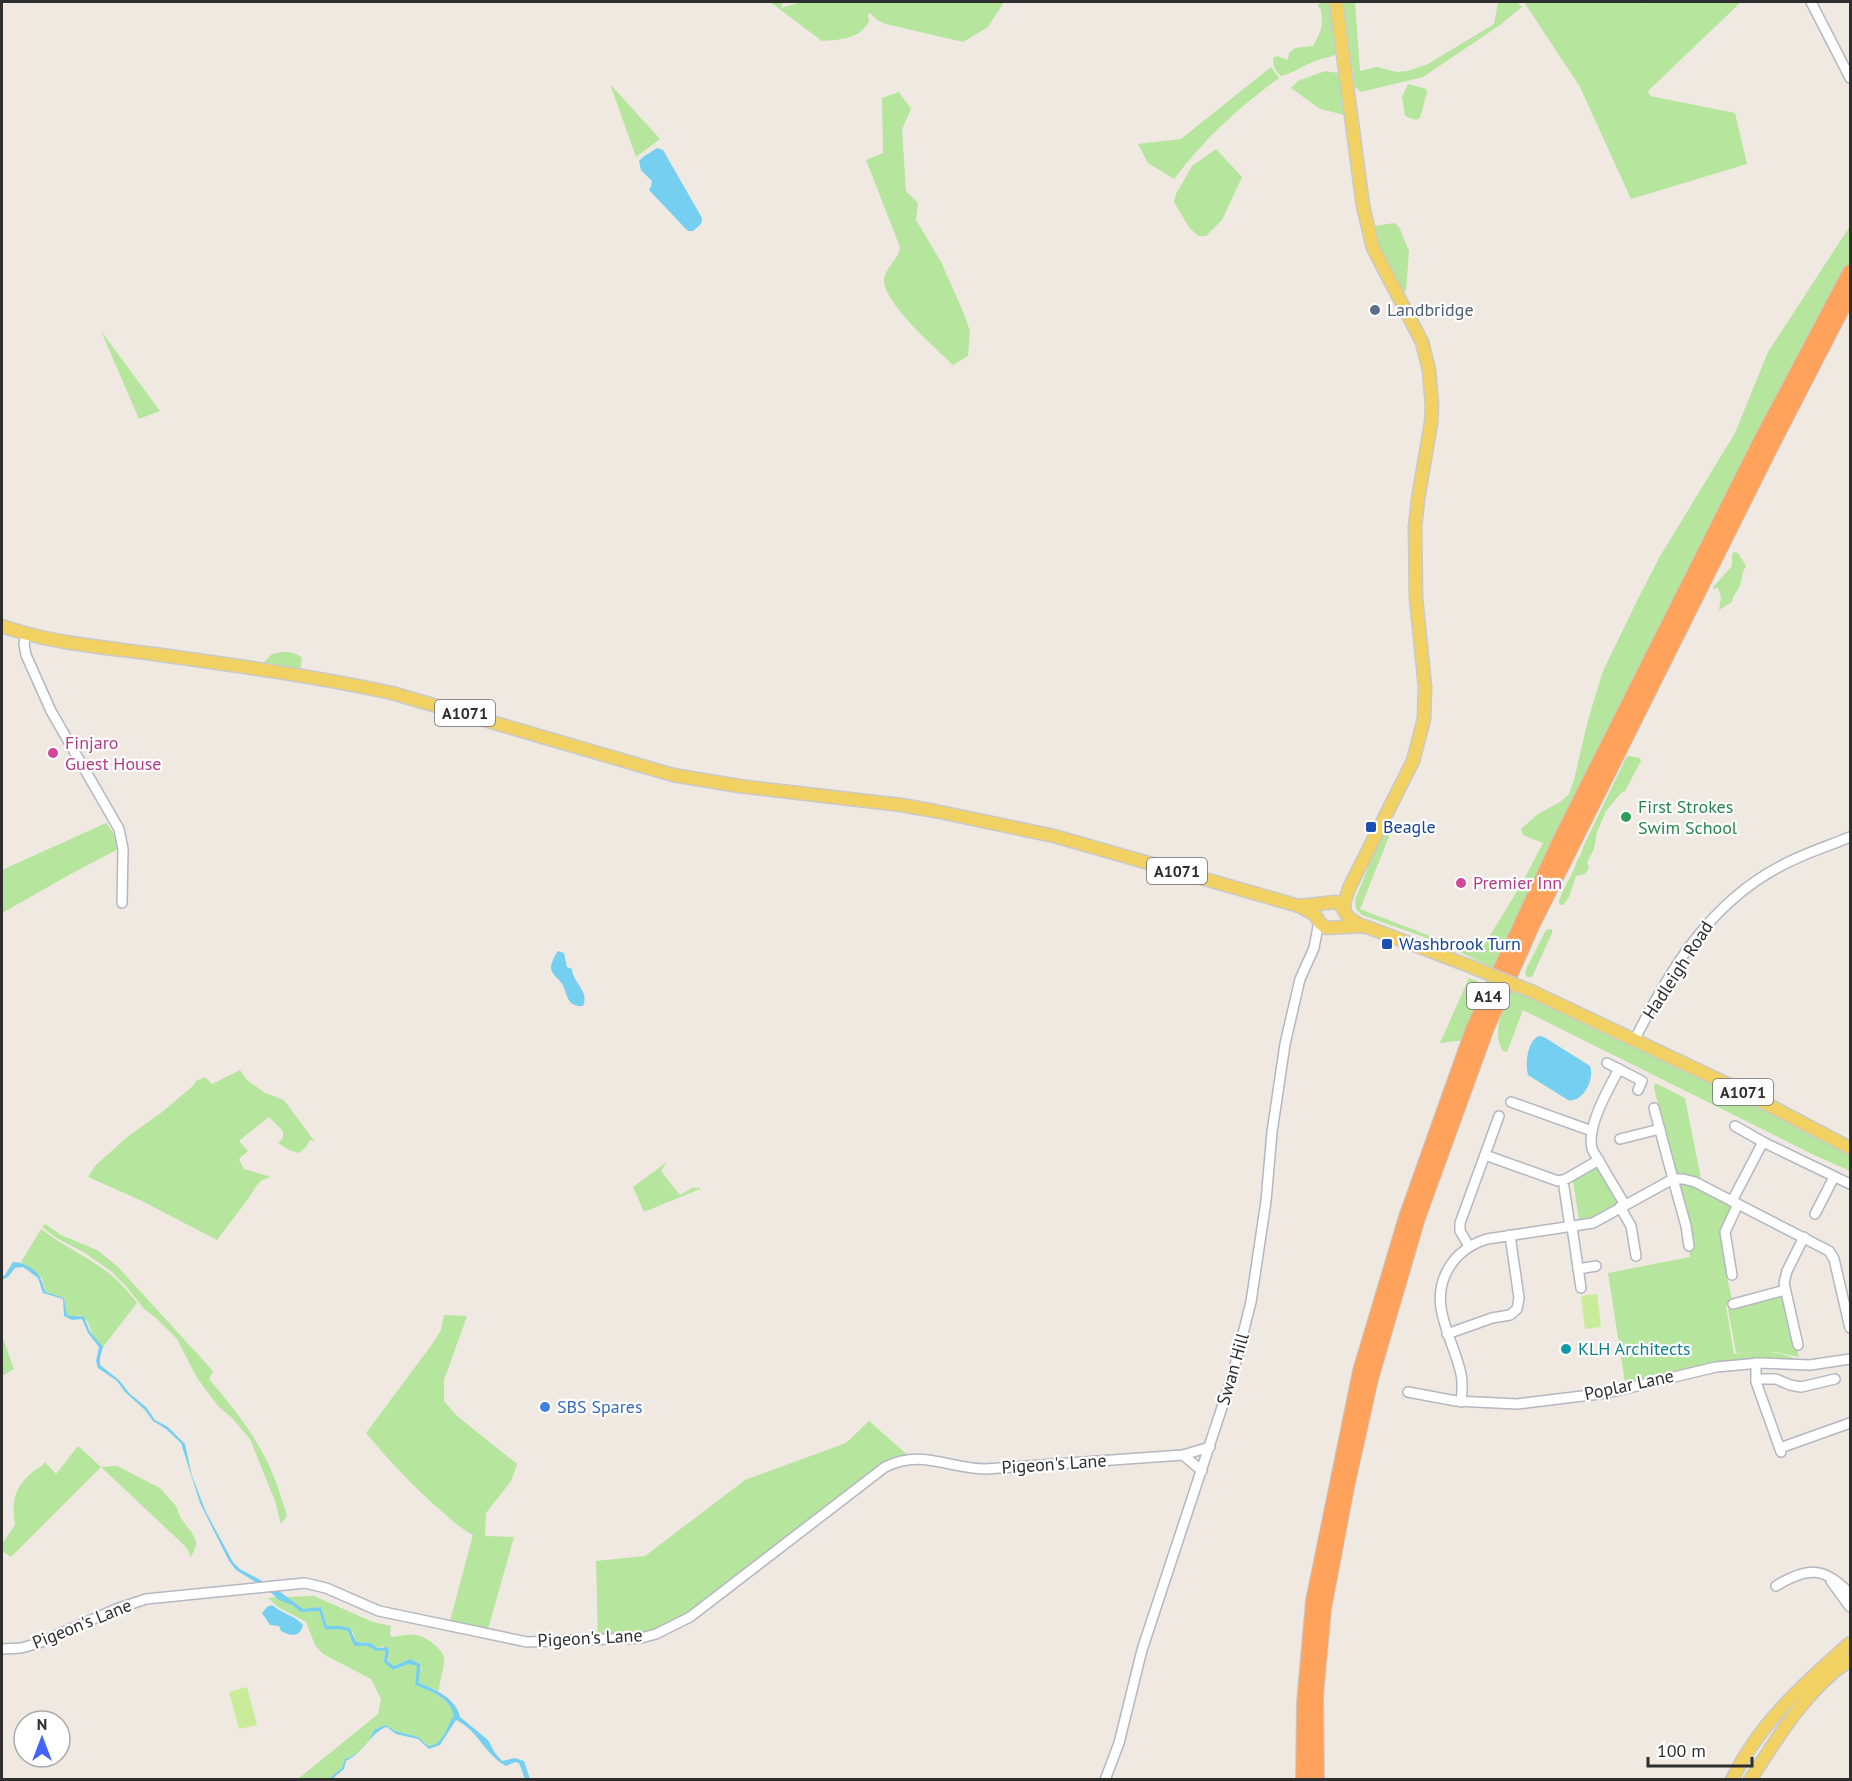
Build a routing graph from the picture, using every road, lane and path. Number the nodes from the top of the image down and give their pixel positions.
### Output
1 (1336, 2) edge
2 (1811, 2) edge
3 (1851, 78) edge
4 (1851, 272) edge
5 (1851, 294) edge
6 (2, 626) edge
7 (26, 634) junction
8 (1851, 837) edge
9 (1350, 886) junction
10 (122, 903) dead end
11 (1327, 903) junction
12 (1299, 906) junction
13 (1344, 912) junction
14 (1318, 920) junction
15 (1361, 926) junction
16 (1334, 928) junction
17 (1314, 948) junction
18 (1635, 1039) junction
19 (1606, 1063) dead end
20 (1619, 1069) junction
21 (1638, 1090) dead end
22 (1511, 1102) dead end
23 (1654, 1108) dead end
24 (1499, 1116) dead end
25 (1735, 1126) dead end
26 (1660, 1129) junction
27 (1592, 1131) junction
28 (1620, 1140) dead end
29 (1763, 1143) junction
30 (1851, 1148) edge
31 (1485, 1155) junction
32 (1599, 1160) junction
33 (1834, 1177) junction
34 (1673, 1179) junction
35 (1851, 1184) edge
36 (1564, 1187) dead end
37 (1735, 1202) junction
38 (1622, 1206) junction
39 (1815, 1214) dead end
40 (1571, 1227) junction
41 (1510, 1235) junction
42 (1804, 1237) junction
43 (1469, 1246) junction
44 (1689, 1246) dead end
45 (1636, 1256) dead end
46 (1596, 1266) dead end
47 (1578, 1269) junction
48 (1732, 1275) dead end
49 (1581, 1288) dead end
50 (1785, 1290) junction
51 (1847, 1294) edge
52 (1732, 1304) dead end
53 (1851, 1328) edge
54 (1447, 1334) junction
55 (1798, 1345) dead end
56 (1851, 1359) edge
57 (1756, 1364) junction
58 (1756, 1379) junction
59 (1835, 1379) dead end
60 (1408, 1392) dead end
61 (1461, 1402) junction
62 (1851, 1423) edge
63 (1210, 1447) junction
64 (1183, 1455) junction
65 (1202, 1471) junction
66 (1823, 1573) junction
67 (1776, 1586) dead end
68 (1851, 1594) edge
69 (1851, 1607) edge
70 (1851, 1643) edge
71 (2, 1649) edge
72 (1851, 1660) edge
73 (1105, 1779) edge
74 (1303, 1779) edge
75 (1317, 1779) edge
76 (1732, 1779) edge
77 (1750, 1779) edge

1 - 9 main road
2 - 3 street
4 - 74 highway, A14
5 - 75 highway, A14
6 - 7 main road, A1071
7 - 10 street
7 - 12 main road, A1071
8 - 18 street, Hadleigh Road
9 - 11 main road
9 - 13 main road
11 - 12 main road, A1071
11 - 13 main road
11 - 14 main road
12 - 14 main road, A1071
13 - 15 main road, A1071
13 - 16 main road
14 - 16 main road
14 - 17 street, Swan Hill
15 - 16 main road, A1071
15 - 18 main road, A1071, bridge
16 - 17 street, Swan Hill
17 - 63 street, Swan Hill
18 - 30 main road, A1071
19 - 20 street
20 - 21 street
20 - 27 street
22 - 27 street
23 - 26 street
24 - 31 street
25 - 29 street
26 - 28 street
26 - 34 street
27 - 32 street
29 - 33 street
29 - 37 street
31 - 32 street
31 - 43 street
32 - 38 street
33 - 35 street
33 - 39 street
34 - 37 street
34 - 38 street
34 - 44 street
36 - 40 street
37 - 42 street
37 - 48 street
38 - 40 street
38 - 45 street
40 - 41 street
40 - 47 street
41 - 43 street
41 - 54 street
42 - 50 street
42 - 51 street
43 - 54 street
46 - 47 street
47 - 49 street
50 - 52 street
50 - 55 street
51 - 53 street
54 - 61 street
56 - 57 street, Poplar Lane
57 - 58 street
57 - 61 street, Poplar Lane
58 - 59 street
58 - 62 street
60 - 61 street, Poplar Lane
63 - 64 street, Pigeon's Lane
63 - 65 street, Swan Hill
64 - 65 street
64 - 71 street, Pigeon's Lane
65 - 73 street, Swan Hill
66 - 67 street
66 - 68 street
66 - 69 street
70 - 76 main road
72 - 77 main road

